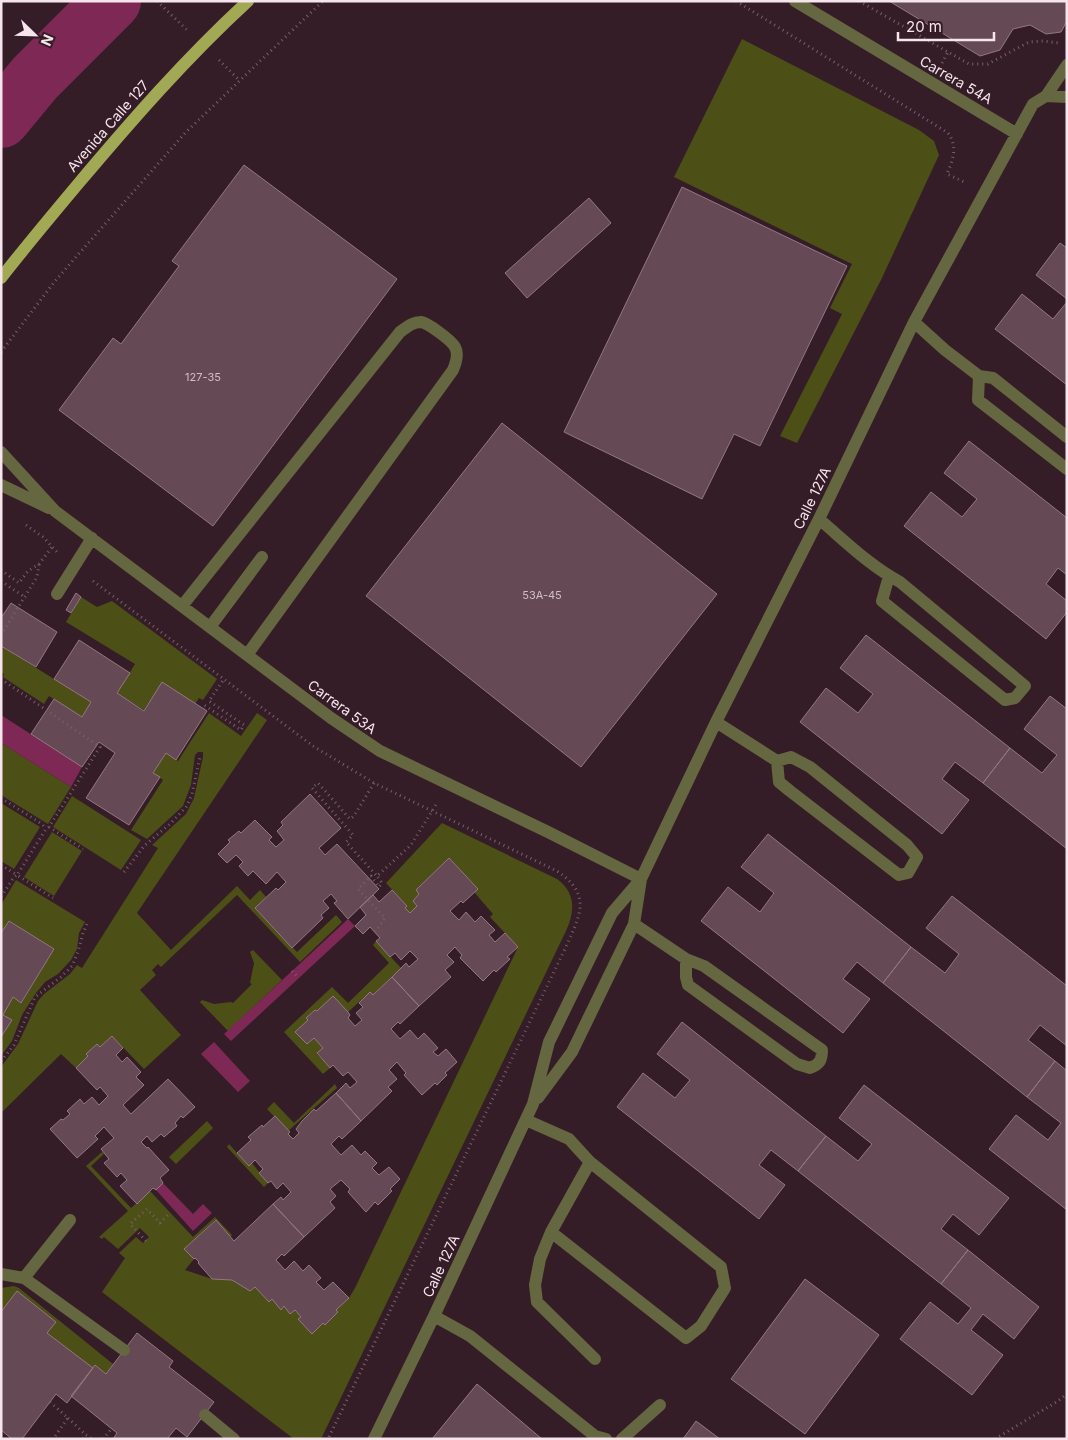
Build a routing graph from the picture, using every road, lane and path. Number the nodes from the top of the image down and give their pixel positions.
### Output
1 (157, 1) edge
2 (248, 1) edge
3 (323, 1) edge
4 (736, 1) edge
5 (795, 1) edge
6 (859, 1) edge
7 (189, 32) dead end
8 (1062, 44) dead end
9 (1067, 66) edge
10 (1046, 96) junction
11 (1067, 97) edge
12 (1016, 134) junction
13 (985, 193) junction
14 (1, 278) edge
15 (914, 322) junction
16 (1, 352) edge
17 (979, 376) junction
18 (1067, 437) edge
19 (1, 452) edge
20 (1067, 469) edge
21 (1, 485) edge
22 (55, 511) junction
23 (819, 519) junction
24 (22, 522) dead end
25 (92, 538) junction
26 (52, 547) junction
27 (262, 557) dead end
28 (39, 564) junction
29 (74, 567) junction
30 (1, 570) edge
31 (889, 576) junction
32 (1, 581) edge
33 (57, 594) dead end
34 (26, 598) junction
35 (182, 606) junction
36 (210, 627) junction
37 (1, 635) edge
38 (247, 655) junction
39 (1, 679) edge
40 (224, 680) junction
41 (203, 709) dead end
42 (716, 722) junction
43 (200, 757) dead end
44 (777, 761) junction
45 (374, 783) junction
46 (1, 798) edge
47 (432, 812) junction
48 (48, 828) junction
49 (83, 849) dead end
50 (1, 865) edge
51 (124, 872) dead end
52 (17, 875) junction
53 (377, 876) junction
54 (641, 879) junction
55 (1, 897) edge
56 (52, 898) dead end
57 (87, 924) dead end
58 (634, 924) junction
59 (375, 932) dead end
60 (686, 959) junction
61 (292, 971) dead end
62 (299, 978) dead end
63 (1, 1061) edge
64 (534, 1104) junction
65 (526, 1120) junction
66 (590, 1162) junction
67 (170, 1213) dead end
68 (70, 1220) dead end
69 (551, 1232) junction
70 (146, 1241) dead end
71 (1, 1274) edge
72 (24, 1278) junction
73 (434, 1316) junction
74 (124, 1350) dead end
75 (595, 1359) dead end
76 (1067, 1394) edge
77 (50, 1402) dead end
78 (660, 1405) dead end
79 (205, 1415) dead end
80 (68, 1418) junction
81 (112, 1428) dead end
82 (86, 1434) junction
83 (1, 1436) edge
84 (231, 1438) edge
85 (5, 1439) edge
86 (52, 1439) edge
87 (83, 1439) edge
88 (92, 1439) edge
89 (103, 1439) edge
90 (328, 1439) edge
91 (374, 1439) edge
92 (606, 1439) edge
93 (622, 1439) edge
94 (995, 1439) edge

1 - 7 path
2 - 14 main road, Avenida Calle 127
3 - 16 path
4 - 13 path
5 - 12 street, Carrera 54A
6 - 8 path
9 - 10 street
10 - 11 street
10 - 12 street
12 - 13 street, Calle 127A
13 - 15 street, Calle 127A
15 - 17 street
15 - 23 street, Calle 127A
17 - 18 street
17 - 20 street
19 - 22 street, Carrera 53A
21 - 22 street, Carrera 53A
22 - 25 street, Carrera 53A
23 - 31 street
23 - 42 street, Calle 127A
24 - 26 path
25 - 29 street
25 - 35 street, Carrera 53A
26 - 28 path
26 - 29 path
27 - 36 street
28 - 30 path
28 - 34 path
29 - 33 street
29 - 40 path
31 - 31 street
32 - 34 path
34 - 37 path
35 - 36 street, Carrera 53A
35 - 38 street
36 - 38 street, Carrera 53A
38 - 54 street, Carrera 53A
39 - 48 path
40 - 41 path
40 - 45 path
42 - 44 street
42 - 54 street, Calle 127A
43 - 51 path
44 - 44 street
45 - 47 path
45 - 53 path
46 - 48 path
47 - 53 path
47 - 90 path
48 - 49 path
48 - 52 path
50 - 52 path
52 - 55 path
52 - 56 path
53 - 59 path
54 - 58 street, Calle 127A
54 - 64 street, Calle 127A
57 - 63 path
58 - 60 street
58 - 64 street, Calle 127A
60 - 60 street
61 - 62 path
64 - 65 street, Calle 127A
65 - 66 street
65 - 73 street, Calle 127A
66 - 69 street
66 - 69 street
67 - 70 path
68 - 72 street
69 - 75 street
71 - 72 street
72 - 74 street
73 - 91 street, Calle 127A
73 - 92 street
76 - 94 path
77 - 80 path
78 - 93 street
79 - 84 street
80 - 82 path
80 - 86 path
81 - 89 path
82 - 87 path
82 - 88 path
83 - 85 path

